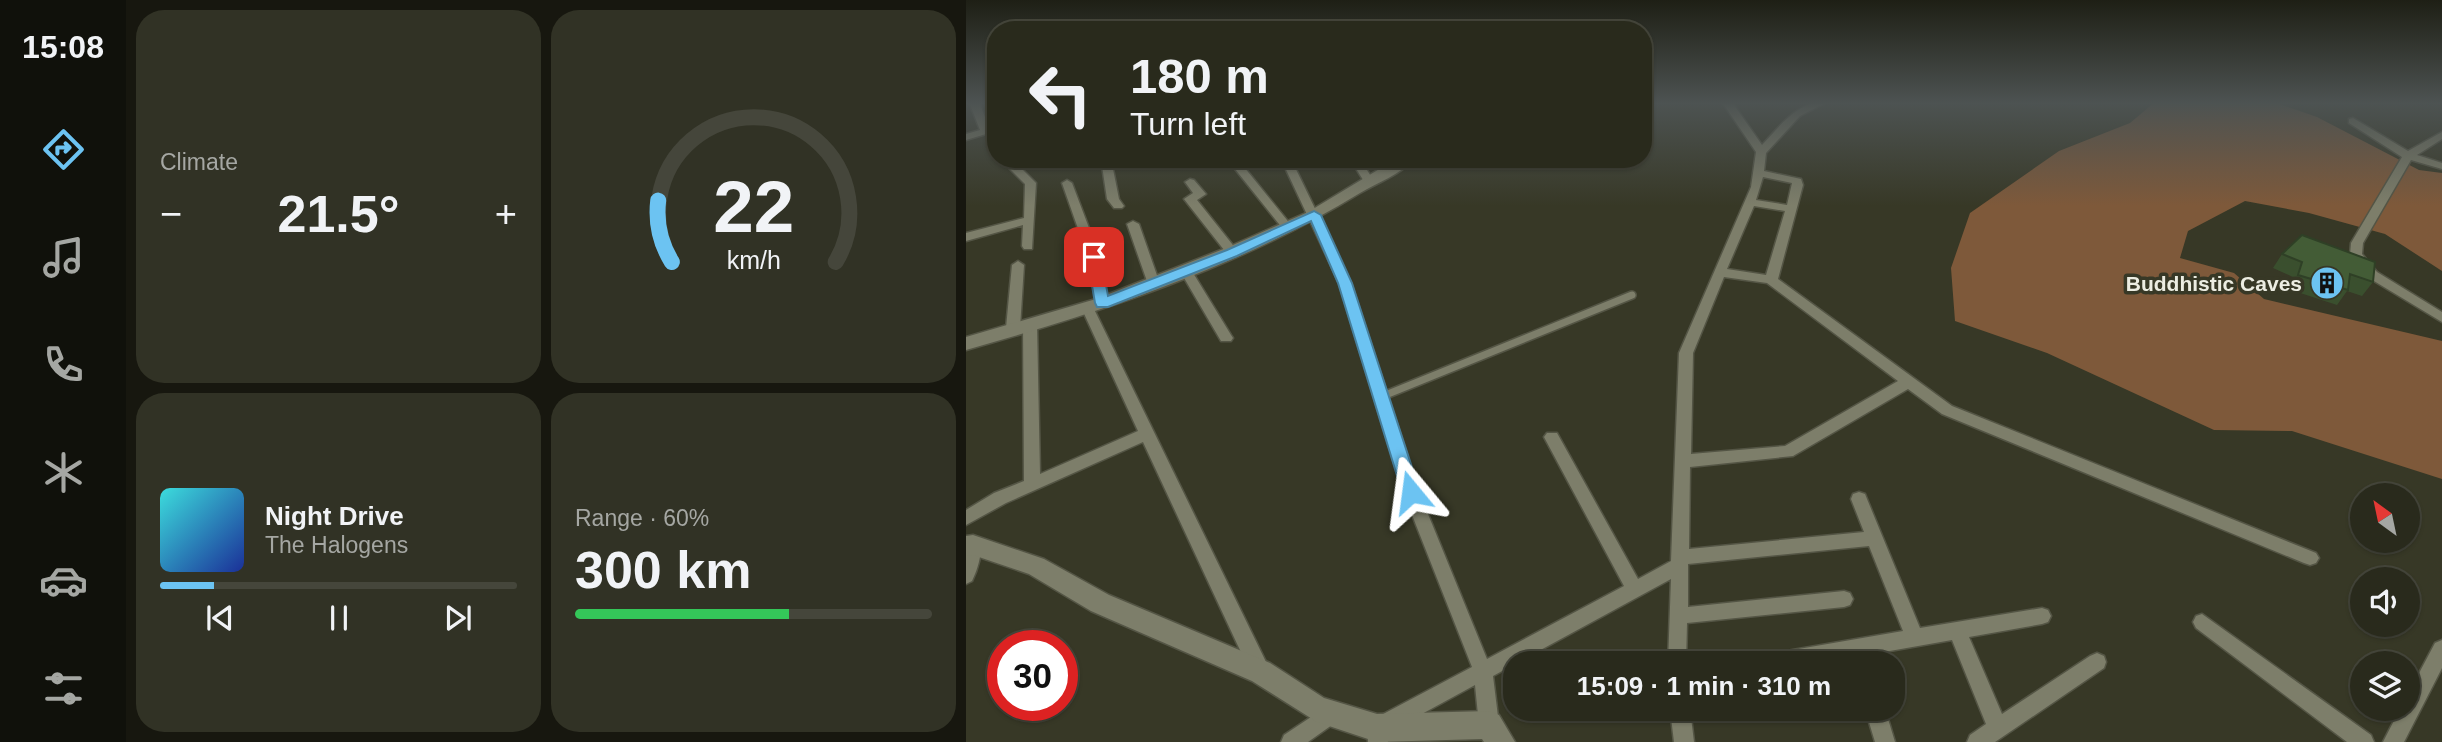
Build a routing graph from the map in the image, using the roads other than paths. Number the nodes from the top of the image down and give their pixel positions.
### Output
1 (1751, 137) edge
2 (1776, 137) edge
3 (2378, 137) edge
4 (2439, 137) edge
5 (1761, 152) junction
6 (2408, 156) junction
7 (2442, 166) edge
8 (1016, 168) edge
9 (1108, 168) edge
10 (1239, 168) edge
11 (1290, 168) edge
12 (1360, 168) edge
13 (1387, 168) edge
14 (1758, 173) junction
15 (1369, 181) junction
16 (1190, 182) dead end
17 (1067, 183) dead end
18 (1750, 202) junction
19 (1118, 206) dead end
20 (1791, 209) junction
21 (1314, 215) junction
22 (1030, 220) junction
23 (1133, 224) dead end
24 (1287, 227) junction
25 (966, 237) edge
26 (1028, 246) dead end
27 (1232, 253) junction
28 (1018, 265) dead end
29 (1186, 271) junction
30 (1720, 272) junction
31 (1770, 280) junction
32 (1154, 284) junction
33 (1632, 295) dead end
34 (1095, 305) junction
35 (2442, 318) edge
36 (1030, 324) junction
37 (1013, 328) junction
38 (1226, 338) dead end
39 (966, 344) edge
40 (1909, 382) junction
41 (1383, 396) junction
42 (1147, 434) junction
43 (1552, 437) dead end
44 (1682, 461) junction
45 (1032, 484) junction
46 (1859, 499) dead end
47 (966, 518) edge
48 (1875, 538) junction
49 (969, 546) edge
50 (2310, 558) dead end
51 (1680, 561) junction
52 (966, 576) edge
53 (1634, 590) junction
54 (1844, 599) dead end
55 (1678, 616) junction
56 (2042, 616) dead end
57 (2202, 622) dead end
58 (1957, 631) junction
59 (1915, 638) junction
60 (2442, 649) edge
61 (1677, 651) edge
62 (1874, 651) edge
63 (2097, 662) dead end
64 (1261, 672) junction
65 (1483, 672) junction
66 (1332, 713) junction
67 (1681, 721) edge
68 (1879, 721) edge
69 (1998, 728) junction
70 (1495, 733) edge
71 (1378, 735) edge
72 (1290, 742) edge
73 (1684, 742) edge
74 (1885, 742) edge
75 (1977, 742) edge
76 (2364, 742) edge
77 (2393, 742) edge

1 - 5 street
2 - 5 street
3 - 6 street
4 - 6 street
5 - 14 street
6 - 7 street
6 - 35 street
8 - 22 street
9 - 19 street
10 - 24 street
11 - 21 street
12 - 15 street
13 - 15 street
14 - 18 street
14 - 20 street
15 - 21 street
16 - 27 street
17 - 34 street
18 - 20 street
18 - 30 street
20 - 31 street
21 - 24 street
21 - 41 street
22 - 25 street
22 - 26 street
23 - 32 street
24 - 27 street
27 - 29 street
28 - 37 street
29 - 32 street
29 - 38 street
30 - 31 street
30 - 44 street
31 - 40 street
32 - 34 street
33 - 41 lane
34 - 36 street
34 - 42 street
36 - 37 street
36 - 45 street
37 - 39 street
40 - 44 street
40 - 50 street
41 - 65 street
42 - 45 street
42 - 64 street
43 - 53 street
44 - 51 street
45 - 47 street
46 - 48 street
48 - 51 street
48 - 59 street
49 - 52 street
49 - 64 street
51 - 53 street
51 - 55 street
53 - 65 street
54 - 55 street
55 - 61 street
56 - 58 street
57 - 76 street
58 - 59 street
58 - 69 street
59 - 62 street
60 - 77 street
63 - 69 street
64 - 66 street
65 - 70 street
65 - 71 street
66 - 71 street
66 - 72 street
67 - 73 street
68 - 74 street
69 - 75 street
70 - 71 street

